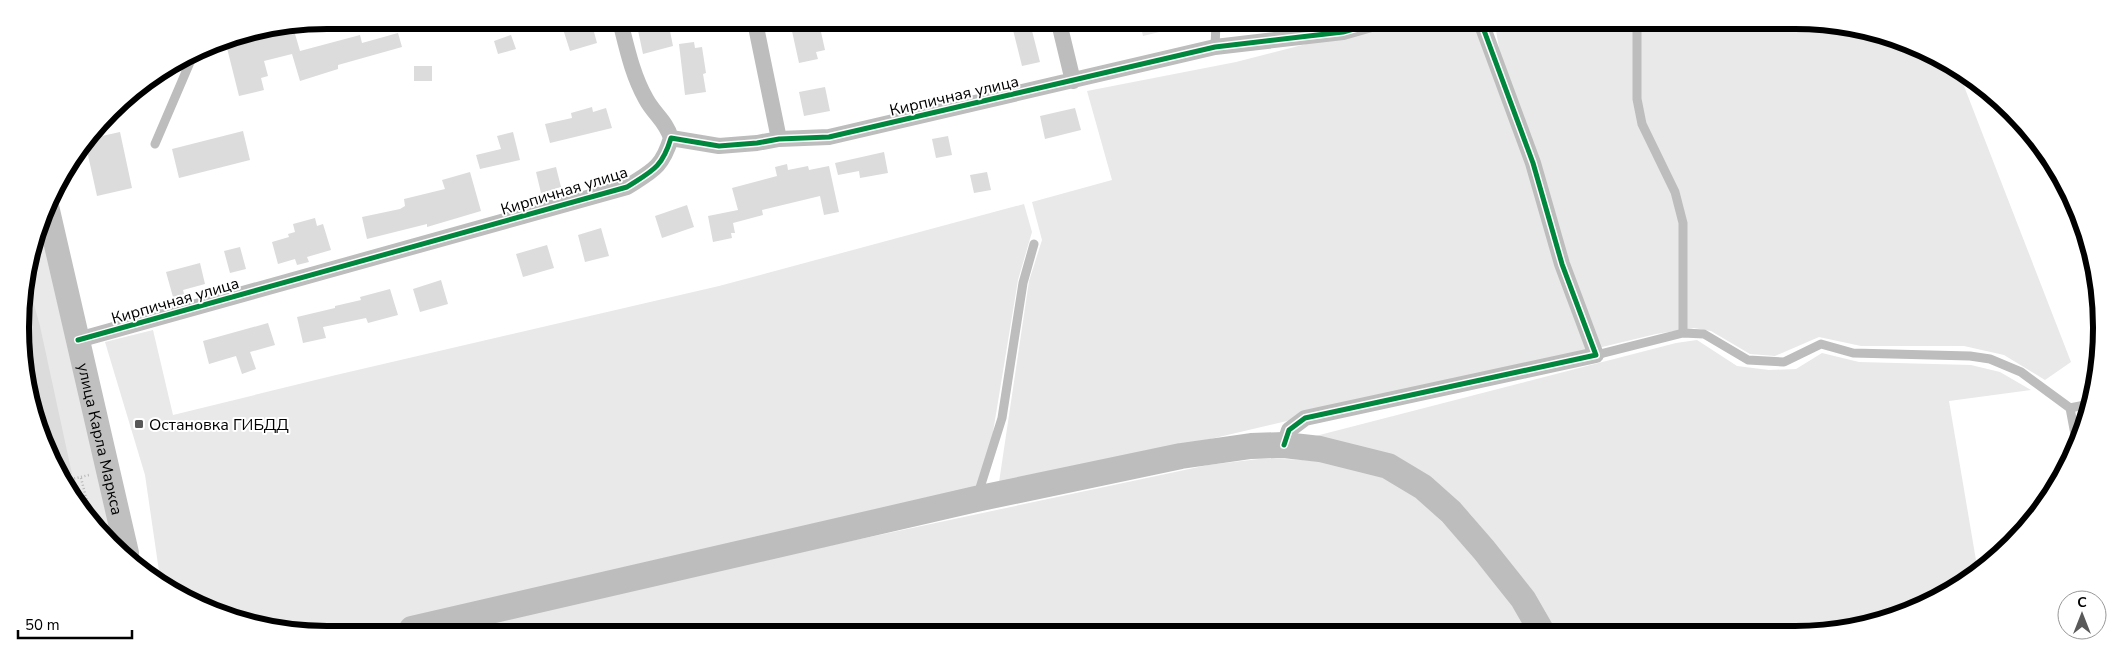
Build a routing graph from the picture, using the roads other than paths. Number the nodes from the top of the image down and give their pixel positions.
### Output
1 (622, 29) edge
2 (756, 29) edge
3 (1060, 29) edge
4 (1216, 29) edge
5 (1336, 29) edge
6 (1484, 29) edge
7 (1637, 29) edge
8 (1215, 47) junction
9 (190, 63) edge
10 (1073, 81) junction
11 (670, 138) junction
12 (779, 139) junction
13 (155, 144) dead end
14 (50, 217) edge
15 (1034, 244) dead end
16 (1683, 334) junction
17 (78, 340) junction
18 (1596, 355) junction
19 (2083, 405) edge
20 (2070, 408) junction
21 (2074, 432) edge
22 (1284, 445) junction
23 (976, 499) junction
24 (126, 547) edge
25 (425, 626) edge
26 (1539, 626) edge

1 - 11 street
2 - 12 street
3 - 10 street
4 - 8 lane
5 - 8 street, Кирпичная улица
6 - 18 street
7 - 16 lane
8 - 10 street, Кирпичная улица
9 - 13 lane
10 - 12 street, Кирпичная улица
11 - 12 street, Кирпичная улица
11 - 17 street, Кирпичная улица
14 - 17 main road, улица Карла Маркса
15 - 23 lane
16 - 18 lane
16 - 20 lane
17 - 24 main road, улица Карла Маркса
18 - 22 street
19 - 20 lane
20 - 21 lane
22 - 23 main road
22 - 26 main road
23 - 25 main road

